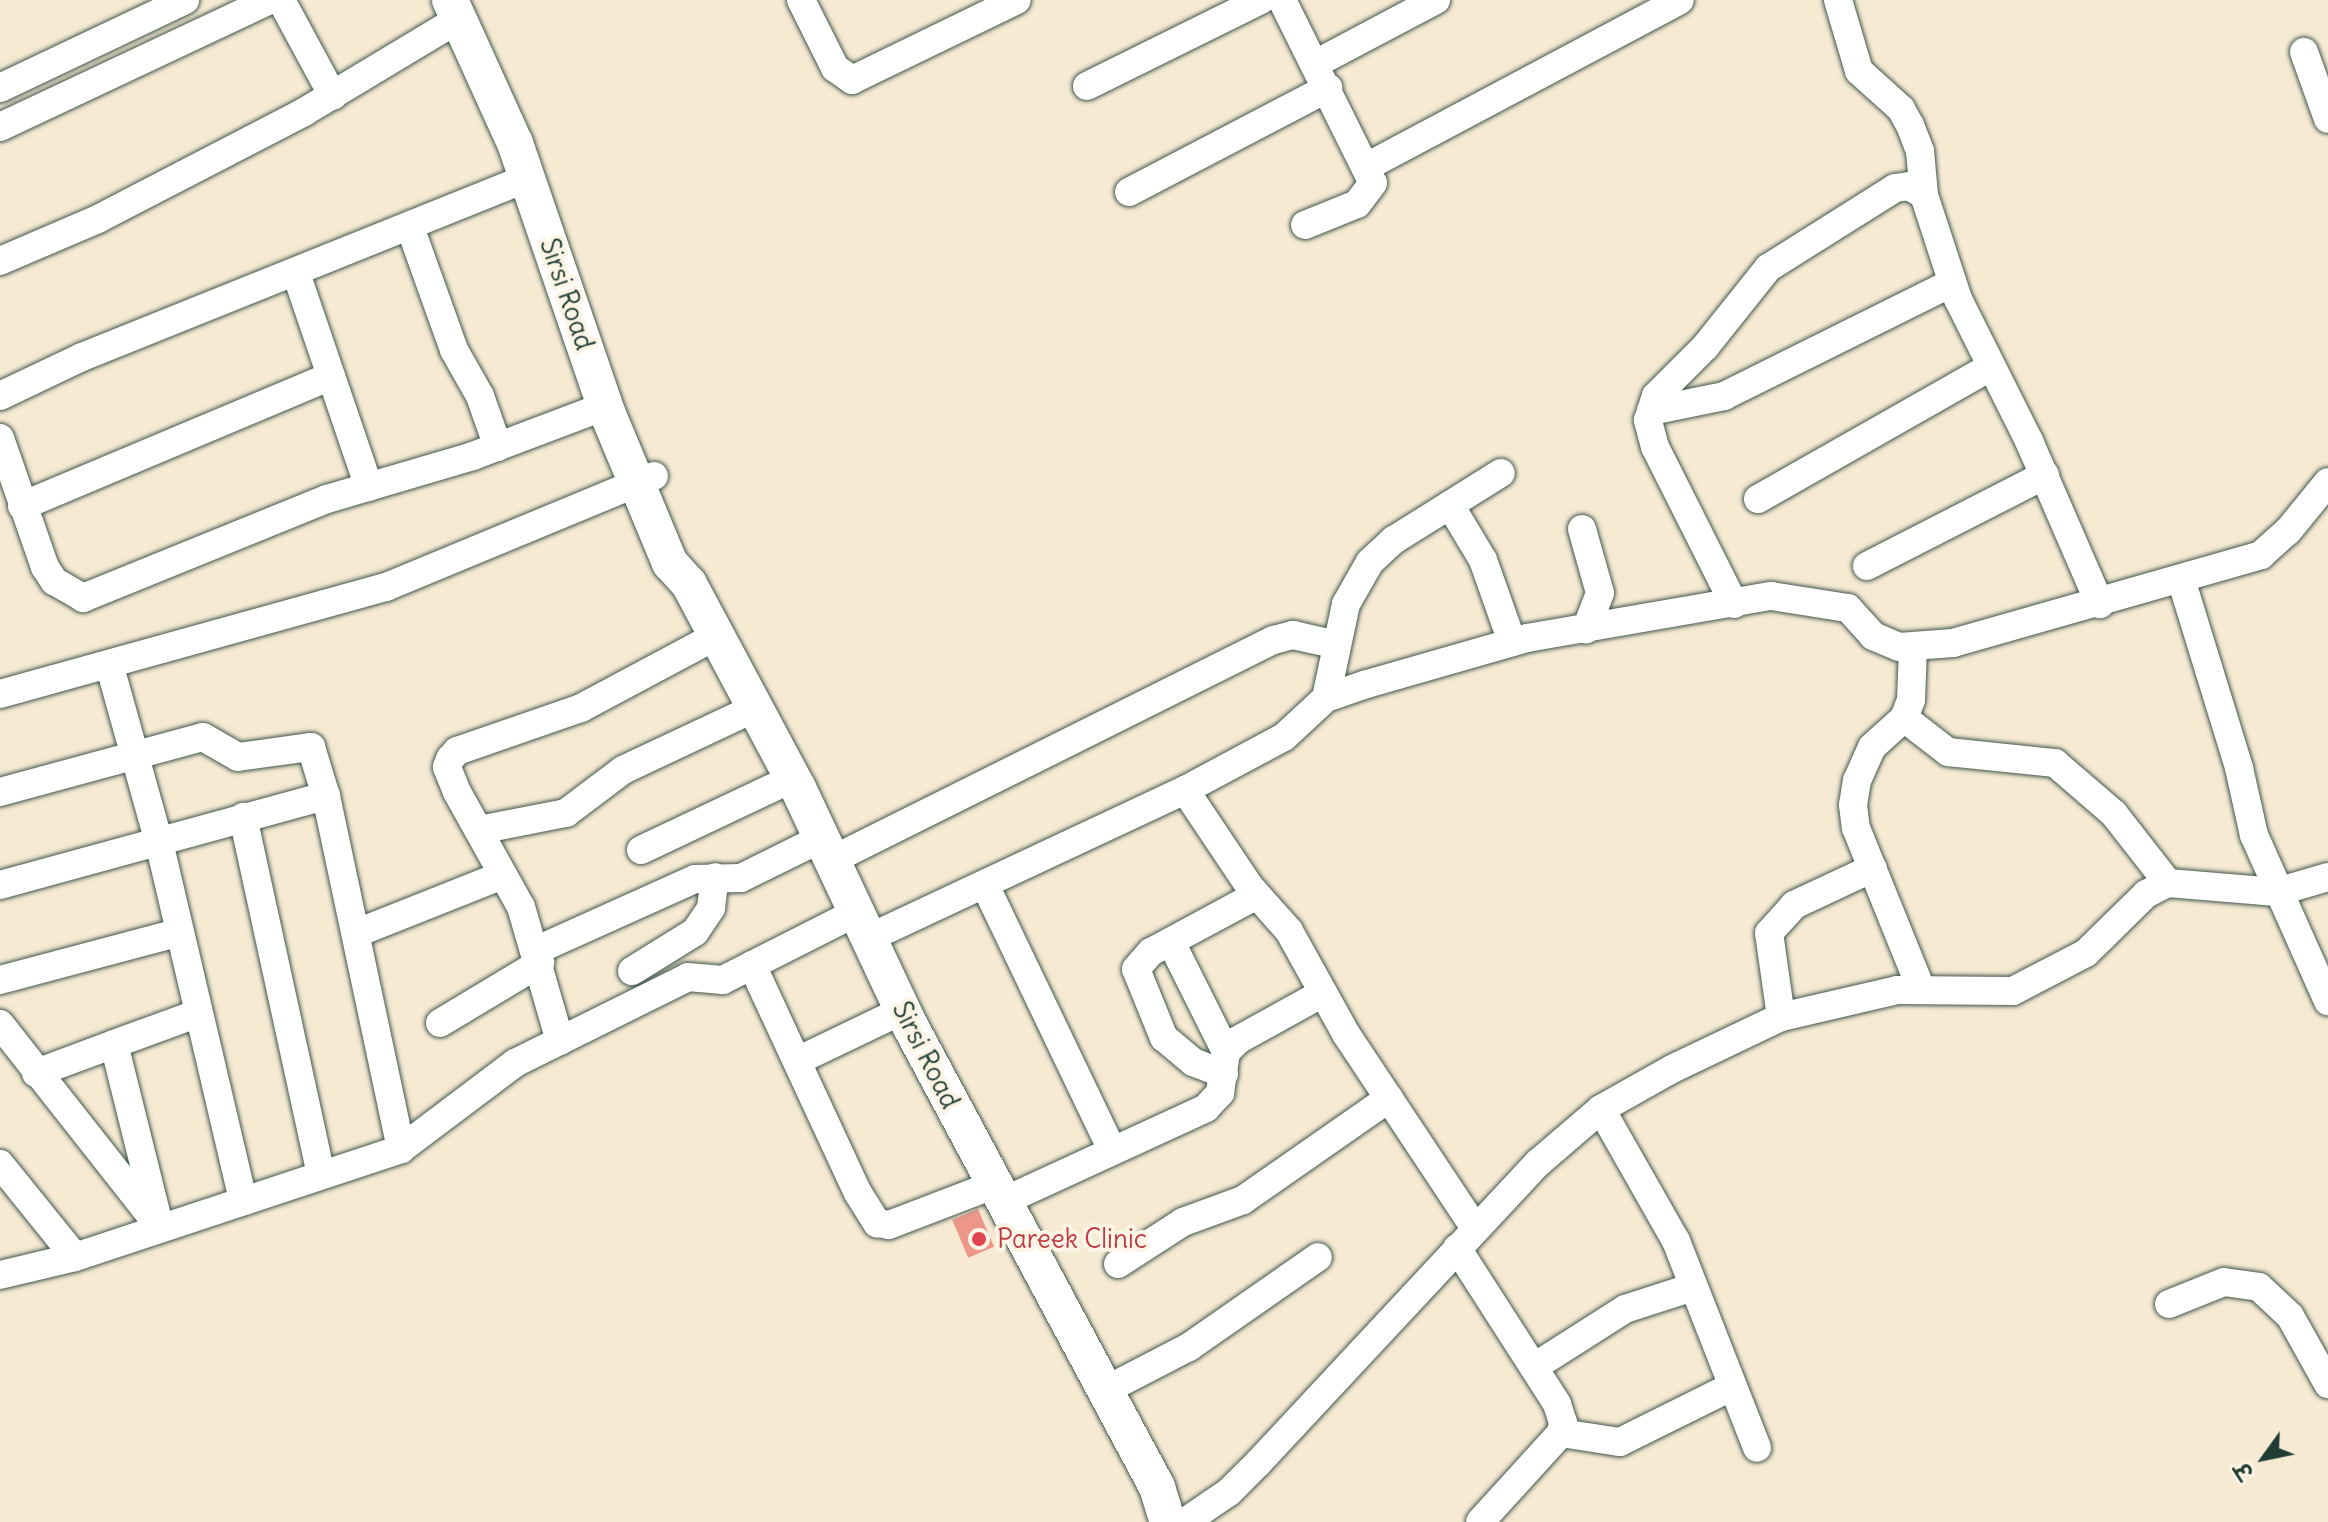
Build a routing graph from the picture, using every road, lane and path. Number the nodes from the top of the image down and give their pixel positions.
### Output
1 (270, 0) edge
2 (281, 0) edge
3 (801, 0) edge
4 (1017, 0) edge
5 (1261, 0) edge
6 (1282, 0) edge
7 (1436, 0) edge
8 (1680, 0) edge
9 (1838, 0) edge
10 (181, 2) edge
11 (461, 6) edge
12 (196, 36) junction
13 (101, 40) junction
14 (2304, 52) dead end
15 (117, 72) junction
16 (1321, 76) junction
17 (11, 83) edge
18 (1087, 86) dead end
19 (333, 96) junction
20 (46, 108) junction
21 (2328, 119) edge
22 (0, 127) edge
23 (1368, 166) junction
24 (527, 178) junction
25 (1129, 192) dead end
26 (1924, 195) junction
27 (1305, 225) dead end
28 (410, 227) junction
29 (0, 261) edge
30 (296, 273) junction
31 (1952, 283) junction
32 (1990, 367) junction
33 (331, 376) junction
34 (0, 396) edge
35 (605, 406) junction
36 (1651, 411) junction
37 (0, 438) edge
38 (498, 447) junction
39 (1501, 473) dead end
40 (2045, 475) junction
41 (645, 479) junction
42 (2328, 482) edge
43 (369, 487) junction
44 (1758, 499) dead end
45 (1450, 505) junction
46 (22, 506) junction
47 (1582, 529) dead end
48 (1867, 566) dead end
49 (2181, 579) junction
50 (1734, 604) junction
51 (2100, 604) junction
52 (1586, 629) junction
53 (716, 636) junction
54 (1512, 642) junction
55 (1333, 644) junction
56 (1913, 648) junction
57 (110, 667) junction
58 (0, 694) edge
59 (1326, 698) junction
60 (755, 708) junction
61 (1904, 718) junction
62 (135, 755) junction
63 (793, 778) junction
64 (1185, 790) junction
65 (0, 792) edge
66 (326, 796) junction
67 (243, 817) junction
68 (479, 830) junction
69 (159, 842) junction
70 (827, 849) junction
71 (641, 850) dead end
72 (1873, 868) junction
73 (503, 875) junction
74 (715, 877) junction
75 (2328, 877) edge
76 (2168, 883) junction
77 (0, 885) edge
78 (985, 885) junction
79 (2277, 892) junction
80 (1257, 895) junction
81 (863, 925) junction
82 (180, 932) junction
83 (357, 933) junction
84 (1172, 944) junction
85 (538, 956) junction
86 (752, 965) junction
87 (632, 971) dead end
88 (0, 980) edge
89 (1921, 989) junction
90 (1323, 993) junction
91 (2328, 1001) edge
92 (903, 1010) junction
93 (199, 1013) junction
94 (1781, 1017) junction
95 (440, 1023) dead end
96 (0, 1024) edge
97 (560, 1041) junction
98 (114, 1044) junction
99 (797, 1061) junction
100 (1225, 1063) junction
101 (36, 1073) junction
102 (1389, 1098) junction
103 (1601, 1109) junction
104 (401, 1149) junction
105 (1112, 1150) junction
106 (0, 1164) edge
107 (321, 1175) junction
108 (997, 1193) junction
109 (243, 1201) junction
110 (160, 1228) junction
111 (1466, 1238) junction
112 (75, 1257) junction
113 (1318, 1257) dead end
114 (1118, 1264) dead end
115 (0, 1275) edge
116 (1693, 1287) junction
117 (2169, 1304) dead end
118 (1534, 1367) junction
119 (2328, 1384) edge
120 (1731, 1387) junction
121 (1104, 1391) junction
122 (1561, 1433) junction
123 (1757, 1448) dead end
124 (1168, 1522) edge
125 (1185, 1522) edge
126 (1480, 1522) edge

1 - 12 street
2 - 19 street
3 - 4 street
5 - 18 street
6 - 16 street
7 - 16 street
8 - 23 street
9 - 26 street
10 - 12 street
10 - 13 street
11 - 19 street
11 - 24 main road, Sirsi Road
11 - 41 main road, Sirsi Road
12 - 15 street
13 - 15 street
13 - 17 street
14 - 21 street
15 - 20 street
16 - 23 street
16 - 25 street
17 - 20 street
19 - 29 street
20 - 22 street
23 - 27 street
24 - 28 street
24 - 35 main road, Sirsi Road
26 - 31 street
26 - 36 street
28 - 30 street
28 - 38 street
30 - 33 street
30 - 34 street
31 - 32 street
31 - 36 street
32 - 40 street
32 - 44 street
33 - 43 street
33 - 46 street
35 - 38 street
35 - 41 main road, Sirsi Road
36 - 50 street
37 - 46 street
38 - 43 street
39 - 45 street
40 - 48 street
40 - 51 street
41 - 53 main road, Sirsi Road
41 - 57 street
42 - 49 street
43 - 46 street
45 - 54 street
45 - 55 street
47 - 52 street
49 - 51 street
49 - 79 street
50 - 52 street
50 - 56 street
51 - 56 street
52 - 54 street
53 - 60 main road, Sirsi Road
53 - 68 street
54 - 59 street
55 - 59 street
55 - 70 street
56 - 61 street
57 - 58 street
57 - 62 street
59 - 64 street
60 - 63 main road, Sirsi Road
60 - 68 street
61 - 72 street
61 - 76 street
62 - 65 street
62 - 66 street
62 - 69 street
63 - 70 main road, Sirsi Road
63 - 71 street
64 - 78 street
64 - 80 street
66 - 67 street
66 - 83 street
67 - 69 street
67 - 107 street
68 - 73 street
69 - 77 street
69 - 82 street
70 - 74 street
70 - 81 main road, Sirsi Road
72 - 89 street
72 - 94 street
73 - 83 street
73 - 85 street
74 - 85 street
74 - 87 street
75 - 79 street
76 - 79 street
76 - 89 street
78 - 81 street
78 - 105 street
79 - 91 street
80 - 84 street
80 - 90 street
81 - 86 street
81 - 92 main road, Sirsi Road
82 - 88 street
82 - 93 street
83 - 104 street
84 - 100 street
84 - 100 street
85 - 95 street
85 - 97 street
86 - 97 street
86 - 99 street
89 - 94 street
90 - 100 street
90 - 102 street
92 - 99 street
92 - 108 main road, Sirsi Road
93 - 98 street
93 - 109 street
94 - 103 street
96 - 101 street
97 - 104 street
98 - 101 street
98 - 110 street
99 - 108 street
100 - 105 street
101 - 110 street
102 - 111 street
102 - 114 street
103 - 111 street
103 - 116 street
104 - 107 street
105 - 108 street
106 - 112 street
107 - 109 street
108 - 121 main road, Sirsi Road
109 - 110 street
110 - 112 street
111 - 118 street
111 - 125 street
112 - 115 street
113 - 121 street
116 - 118 street
116 - 120 street
117 - 119 street
118 - 122 street
120 - 122 street
120 - 123 street
121 - 124 main road, Sirsi Road
122 - 126 street

